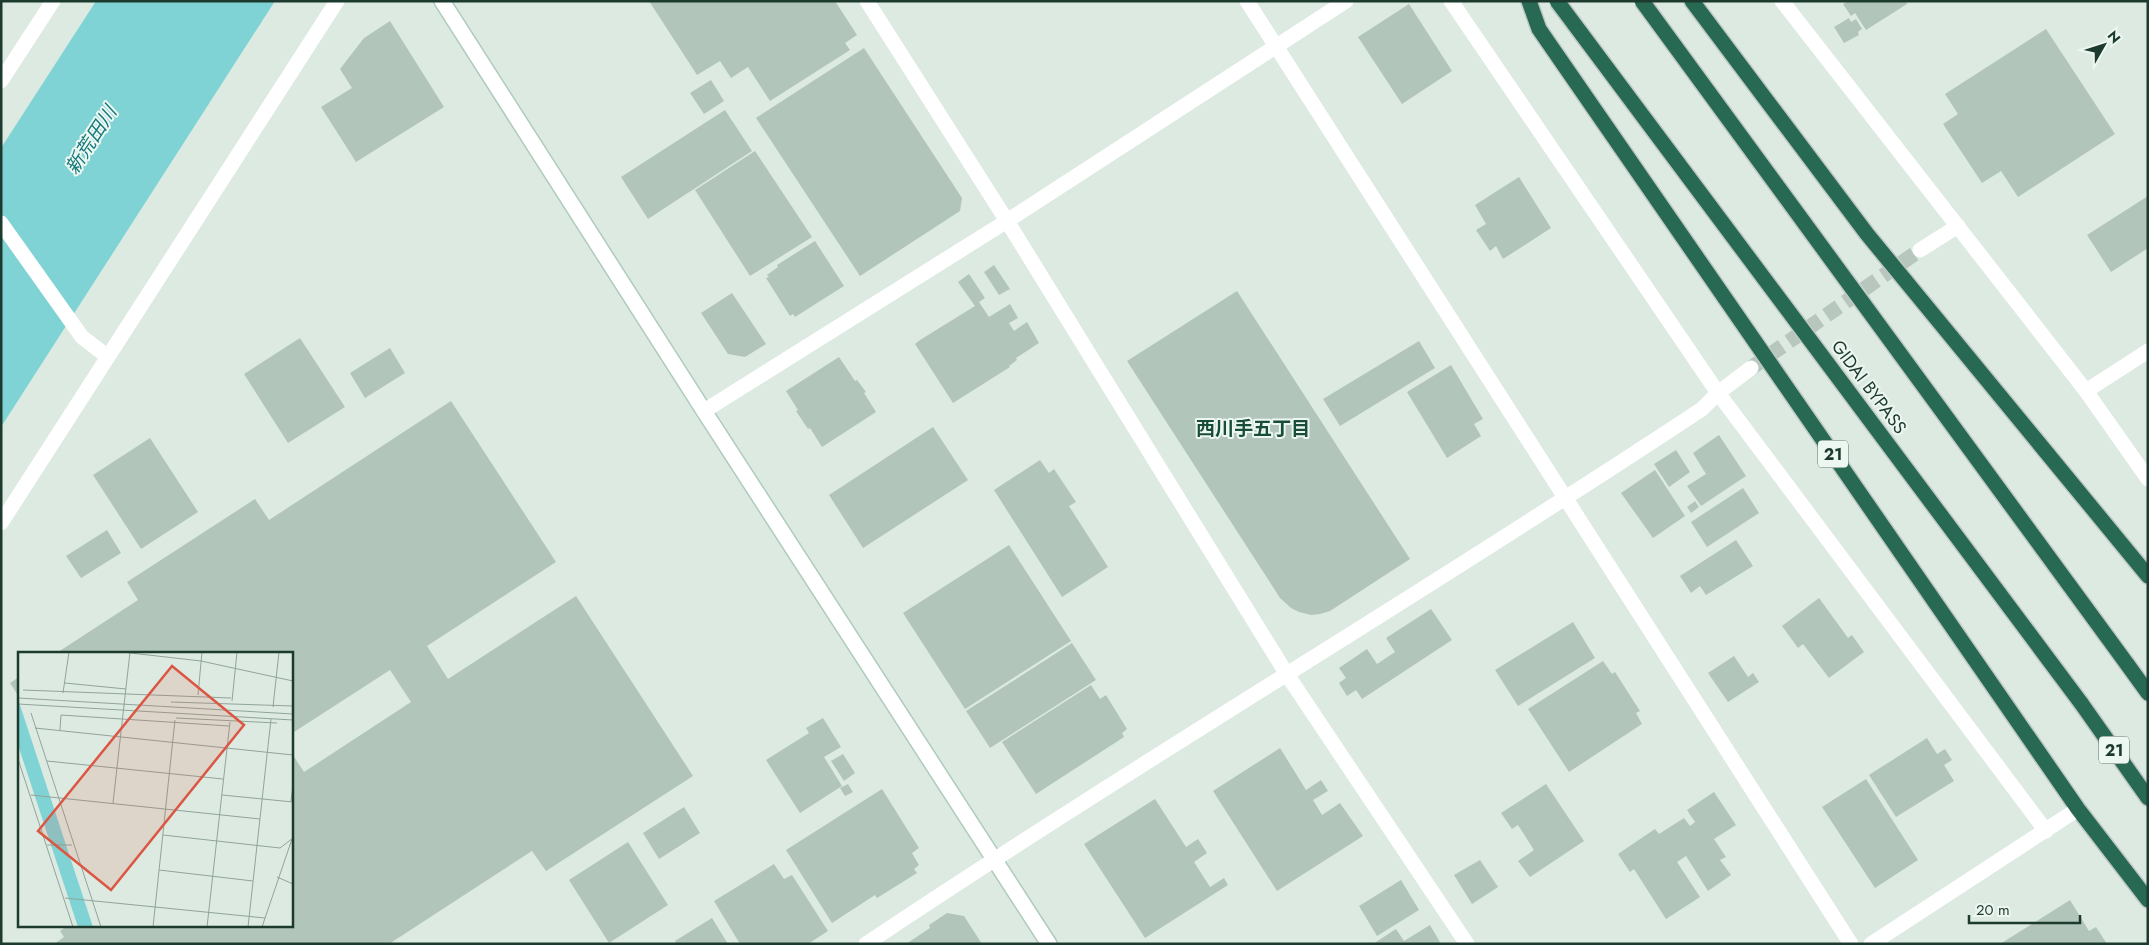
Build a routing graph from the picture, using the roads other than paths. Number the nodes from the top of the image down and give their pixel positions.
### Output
1 (52, 1) edge
2 (337, 1) edge
3 (442, 1) edge
4 (867, 1) edge
5 (1247, 1) edge
6 (1346, 1) edge
7 (1451, 1) edge
8 (1530, 1) edge
9 (1557, 1) edge
10 (1642, 1) edge
11 (1692, 1) edge
12 (1782, 1) edge
13 (1276, 45) junction
14 (1, 81) edge
15 (1007, 221) junction
16 (1, 223) edge
17 (1958, 226) junction
18 (1920, 250) tunnel mouth
19 (2148, 351) edge
20 (108, 357) junction
21 (1751, 368) tunnel mouth
22 (2086, 391) junction
23 (1718, 393) junction
24 (704, 411) junction
25 (2148, 479) edge
26 (1565, 500) junction
27 (1, 523) edge
28 (2148, 576) edge
29 (1286, 673) junction
30 (2148, 692) edge
31 (2148, 798) edge
32 (2078, 809) junction
33 (2046, 831) junction
34 (994, 858) junction
35 (2148, 900) edge
36 (866, 944) edge
37 (1049, 944) edge
38 (1467, 944) edge
39 (1851, 944) edge
40 (1870, 944) edge

1 - 14 street
2 - 20 street
3 - 24 street
4 - 15 street
5 - 13 street
6 - 13 street
7 - 23 street
8 - 32 highway, 21
9 - 31 highway, GIDAI BYPASS / 21, bridge
10 - 30 highway, bridge
11 - 28 highway
12 - 17 street
13 - 15 street
13 - 26 street
15 - 24 street
15 - 29 street
16 - 20 street
17 - 18 street
17 - 22 street
19 - 22 street
20 - 27 street
21 - 23 street
22 - 25 street
23 - 26 street
23 - 33 street
24 - 34 street
26 - 29 street
26 - 39 street
29 - 34 street
29 - 38 street
32 - 33 street
32 - 35 highway, 21
33 - 40 street
34 - 36 street
34 - 37 street

